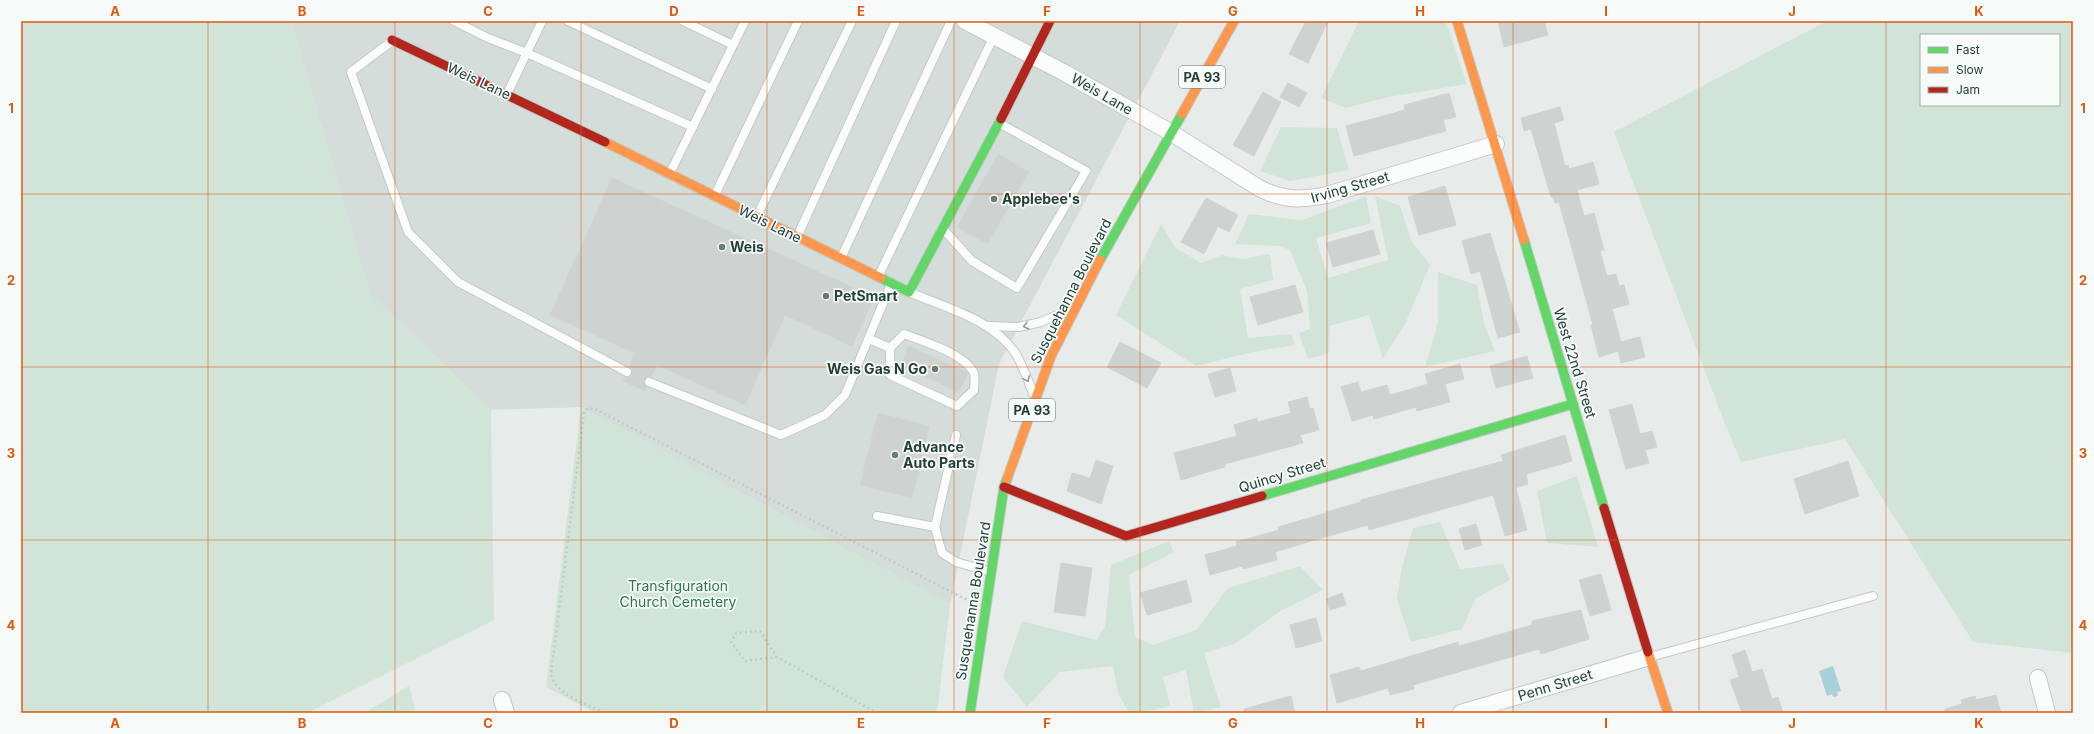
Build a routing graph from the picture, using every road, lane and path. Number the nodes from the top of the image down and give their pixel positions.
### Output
1 (454, 21) edge
2 (542, 21) edge
3 (568, 21) edge
4 (683, 21) edge
5 (745, 21) edge
6 (798, 21) edge
7 (852, 21) edge
8 (896, 21) edge
9 (951, 21) edge
10 (965, 21) edge
11 (1050, 21) edge
12 (1234, 21) edge
13 (1457, 21) edge
14 (994, 36) junction
15 (392, 40) joint
16 (733, 45) junction
17 (527, 53) junction
18 (1033, 57) junction
19 (712, 89) junction
20 (507, 95) junction
21 (998, 123) junction
22 (693, 127) junction
23 (1170, 132) junction
24 (1496, 144) junction
25 (670, 174) junction
26 (714, 197) junction
27 (756, 217) junction
28 (942, 228) junction
29 (797, 237) junction
30 (840, 259) junction
31 (878, 277) junction
32 (891, 283) junction
33 (908, 292) junction
34 (1075, 307) junction
35 (988, 326) junction
36 (869, 339) junction
37 (890, 348) junction
38 (627, 372) dead end
39 (649, 382) dead end
40 (1036, 399) junction
41 (1573, 404) junction
42 (956, 435) dead end
43 (1004, 487) junction
44 (878, 516) dead end
45 (935, 527) junction
46 (991, 572) junction
47 (1873, 596) dead end
48 (986, 609) junction
49 (1649, 657) junction
50 (776, 658) junction
51 (2038, 678) dead end
52 (604, 713) edge
53 (877, 713) edge
54 (970, 713) edge
55 (1461, 713) edge
56 (1668, 713) edge
57 (2047, 713) edge

1 - 17 lane
2 - 17 lane
3 - 19 lane
4 - 16 lane
5 - 16 lane
6 - 26 lane
7 - 27 lane
8 - 29 lane
9 - 30 lane
10 - 14 street, Weis Lane
11 - 18 main road
12 - 23 main road, Susquehanna Boulevard / PA 93
13 - 24 main road, West 22nd Street
14 - 18 street, Weis Lane
14 - 31 lane
15 - 20 main road, Weis Lane
15 - 38 lane
16 - 19 lane
17 - 20 lane
17 - 22 lane
18 - 21 main road
18 - 23 street, Weis Lane
19 - 22 lane
20 - 25 main road, Weis Lane
21 - 28 main road
21 - 28 lane
22 - 25 lane
23 - 24 street, Irving Street
23 - 34 main road, Susquehanna Boulevard / PA 93
24 - 41 main road, West 22nd Street
25 - 26 main road, Weis Lane
26 - 27 main road, Weis Lane
27 - 29 main road, Weis Lane
28 - 33 main road
29 - 30 main road, Weis Lane
30 - 31 main road, Weis Lane
31 - 32 main road, Weis Lane
32 - 33 main road, Weis Lane
32 - 36 lane
33 - 35 lane
34 -> 35 lane
34 - 40 main road, Susquehanna Boulevard / PA 93
35 -> 40 lane
36 - 37 lane
36 - 39 lane
37 - 37 lane
40 - 43 main road, Susquehanna Boulevard / PA 93
41 - 43 main road, Quincy Street
41 - 49 main road, West 22nd Street
42 - 45 lane
43 - 46 main road, Susquehanna Boulevard / PA 93
44 - 45 lane
45 - 46 lane
46 - 48 main road, Susquehanna Boulevard / PA 93
47 - 49 lane
48 - 52 path
48 - 54 main road, Susquehanna Boulevard / PA 93
49 - 55 street, Penn Street
49 - 56 main road, West 22nd Street
50 - 50 path
50 - 53 path
51 - 57 street

